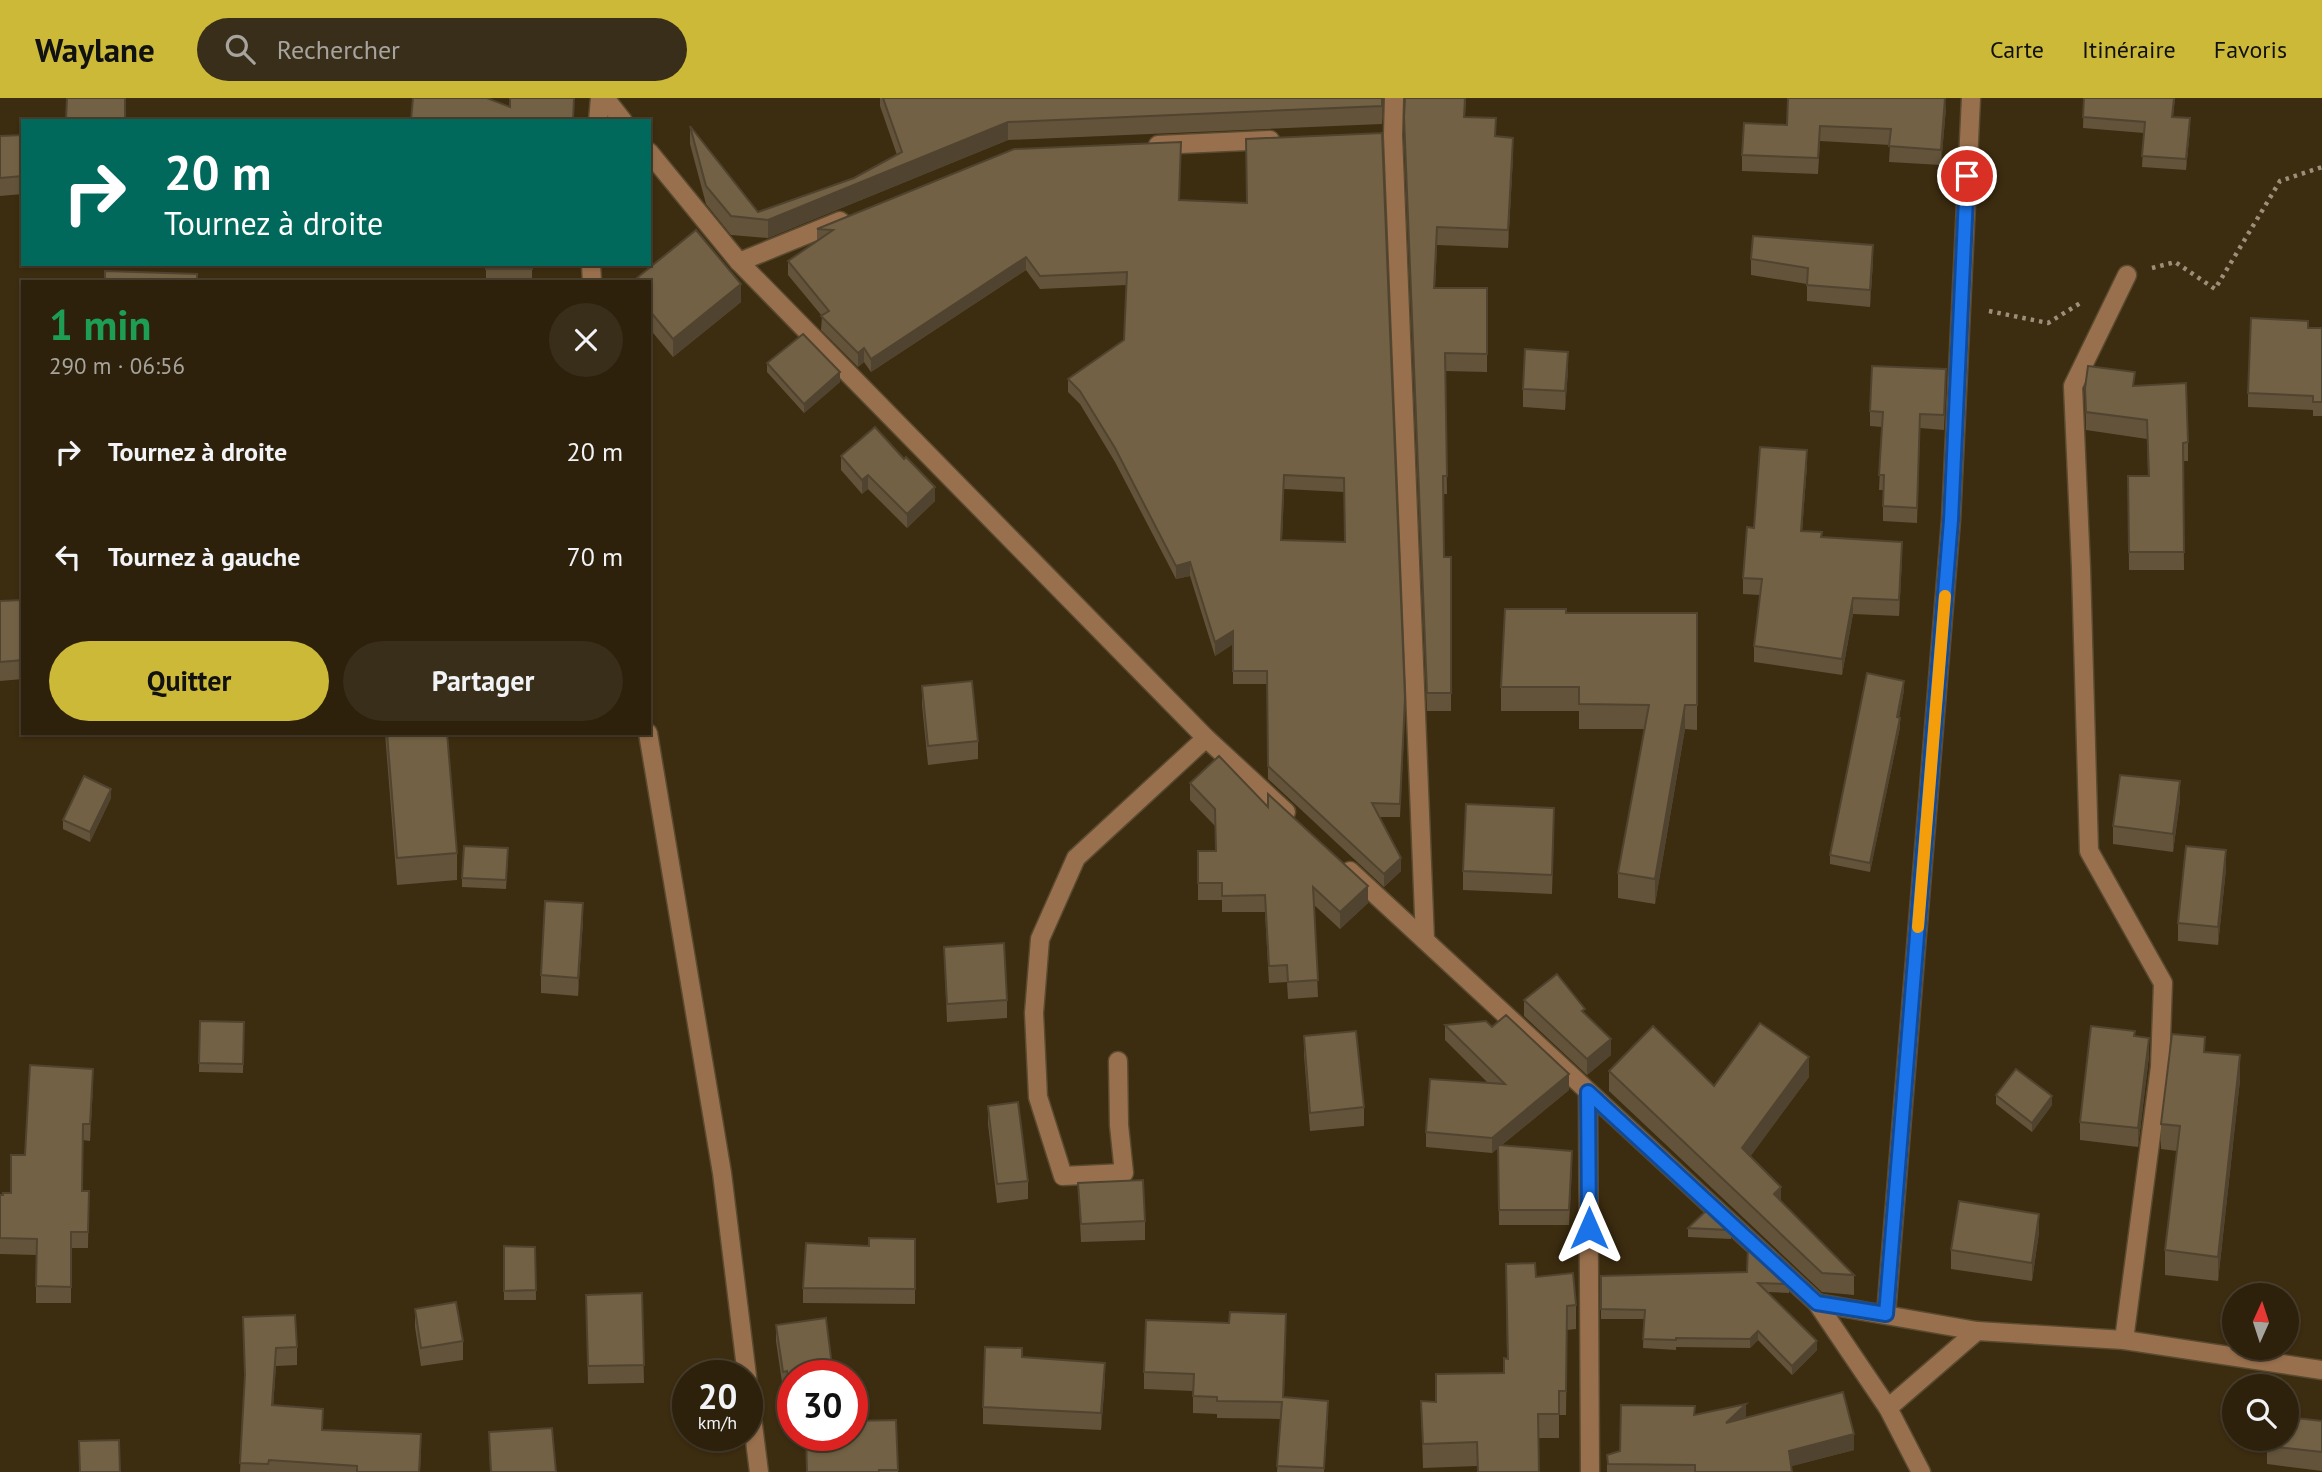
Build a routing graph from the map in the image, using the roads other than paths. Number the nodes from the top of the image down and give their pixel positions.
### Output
1 (602, 98) edge
2 (1394, 98) edge
3 (1971, 98) edge
4 (598, 119) edge
5 (621, 119) edge
6 (1284, 140) edge
7 (1135, 146) edge
8 (651, 154) edge
9 (851, 217) edge
10 (739, 262) junction
11 (2127, 275) road end
12 (648, 735) edge
13 (1206, 738) junction
14 (1295, 820) edge
15 (1335, 857) edge
16 (1425, 940) junction
17 (1118, 1061) dead end
18 (1588, 1092) junction
19 (1817, 1303) junction
20 (1886, 1314) junction
21 (1977, 1331) junction
22 (2124, 1340) junction
23 (745, 1360) edge
24 (2322, 1370) edge
25 (1888, 1408) junction
26 (756, 1451) edge
27 (759, 1472) edge
28 (1590, 1472) edge
29 (1921, 1472) edge

1 - 4 street
1 - 5 street
2 - 16 street
3 - 20 street
6 - 7 street
8 - 10 street
9 - 10 street
10 - 13 street
11 - 22 street
12 - 23 street
13 - 14 street
13 - 17 street
15 - 16 street
16 - 18 street
18 - 19 street
18 - 28 street
19 - 20 street
19 - 25 street
20 - 21 street
21 - 22 street
21 - 25 street
22 - 24 street
25 - 29 street
26 - 27 street

